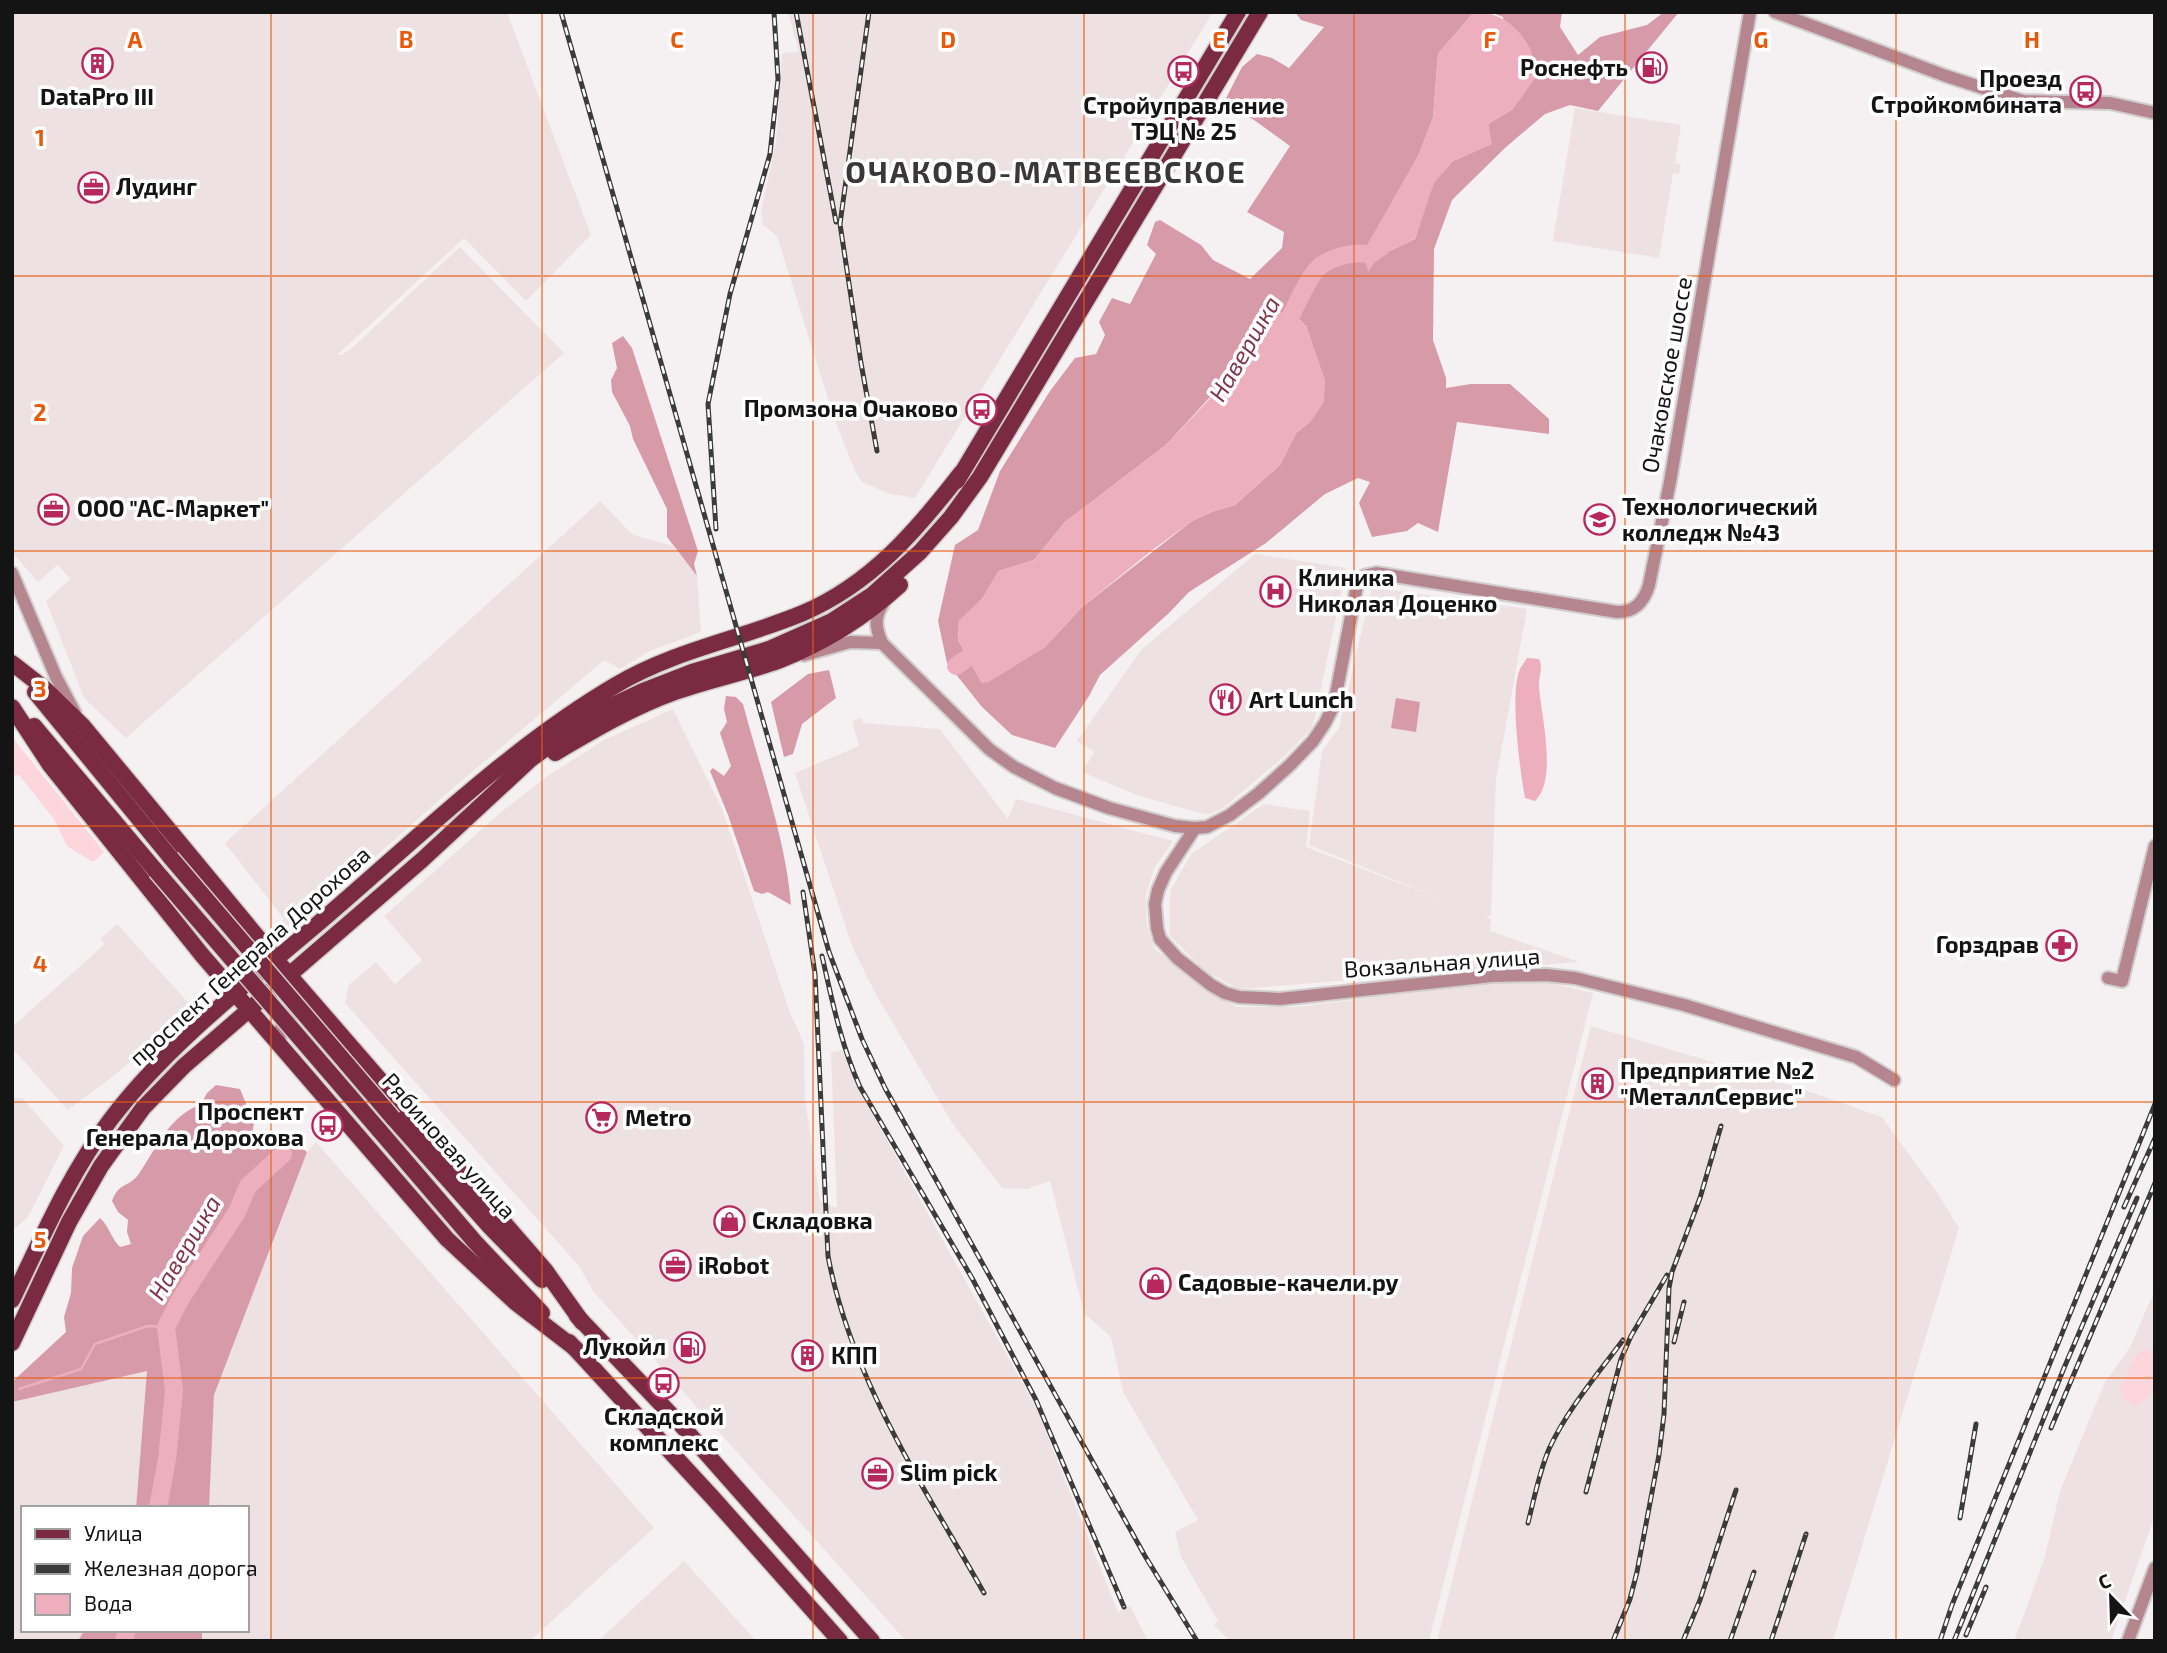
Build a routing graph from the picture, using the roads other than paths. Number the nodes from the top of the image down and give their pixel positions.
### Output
1 (1238, 12) edge
2 (1260, 12) edge
3 (1750, 12) edge
4 (1775, 12) edge
5 (2155, 113) edge
6 (980, 477) junction
7 (12, 573) edge
8 (888, 596) junction
9 (882, 643) junction
10 (12, 663) edge
11 (753, 668) junction
12 (12, 700) edge
13 (12, 707) edge
14 (83, 726) junction
15 (1195, 828) junction
16 (448, 835) junction
17 (2155, 846) edge
18 (242, 919) junction
19 (202, 955) junction
20 (277, 960) junction
21 (289, 975) junction
22 (2108, 978) dead end
23 (235, 995) junction
24 (248, 1009) junction
25 (325, 1017) junction
26 (282, 1050) junction
27 (1894, 1080) dead end
28 (12, 1300) edge
29 (582, 1322) junction
30 (12, 1343) edge
31 (576, 1349) junction
32 (2155, 1568) edge
33 (840, 1641) edge
34 (872, 1641) edge
35 (2128, 1641) edge

1 - 20 main road, проспект Генерала Дорохова
2 - 6 main road, проспект Генерала Дорохова
3 - 15 street, Очаковское шоссе
4 - 5 street
6 - 8 main road, проспект Генерала Дорохова
6 - 16 main road, проспект Генерала Дорохова
7 - 14 street
8 - 9 street
8 - 11 main road, проспект Генерала Дорохова
9 - 11 street
9 - 15 street
10 - 14 main road
10 - 29 main road, Рябиновая улица, bridge
11 - 16 main road, проспект Генерала Дорохова
12 - 31 main road, Рябиновая улица, bridge
13 - 19 main road
14 - 18 main road
15 - 27 street, Вокзальная улица
16 - 21 main road, проспект Генерала Дорохова
17 - 22 street
18 - 19 street
18 - 20 main road
19 - 23 main road
20 - 21 main road
20 - 23 main road, проспект Генерала Дорохова
21 - 24 main road, проспект Генерала Дорохова
21 - 25 main road
23 - 24 main road
23 - 28 main road, проспект Генерала Дорохова
24 - 26 main road
24 - 30 main road, проспект Генерала Дорохова
25 - 26 street
25 - 29 main road
26 - 31 main road
29 - 34 main road, Рябиновая улица
31 - 33 main road, Рябиновая улица
32 - 35 street

